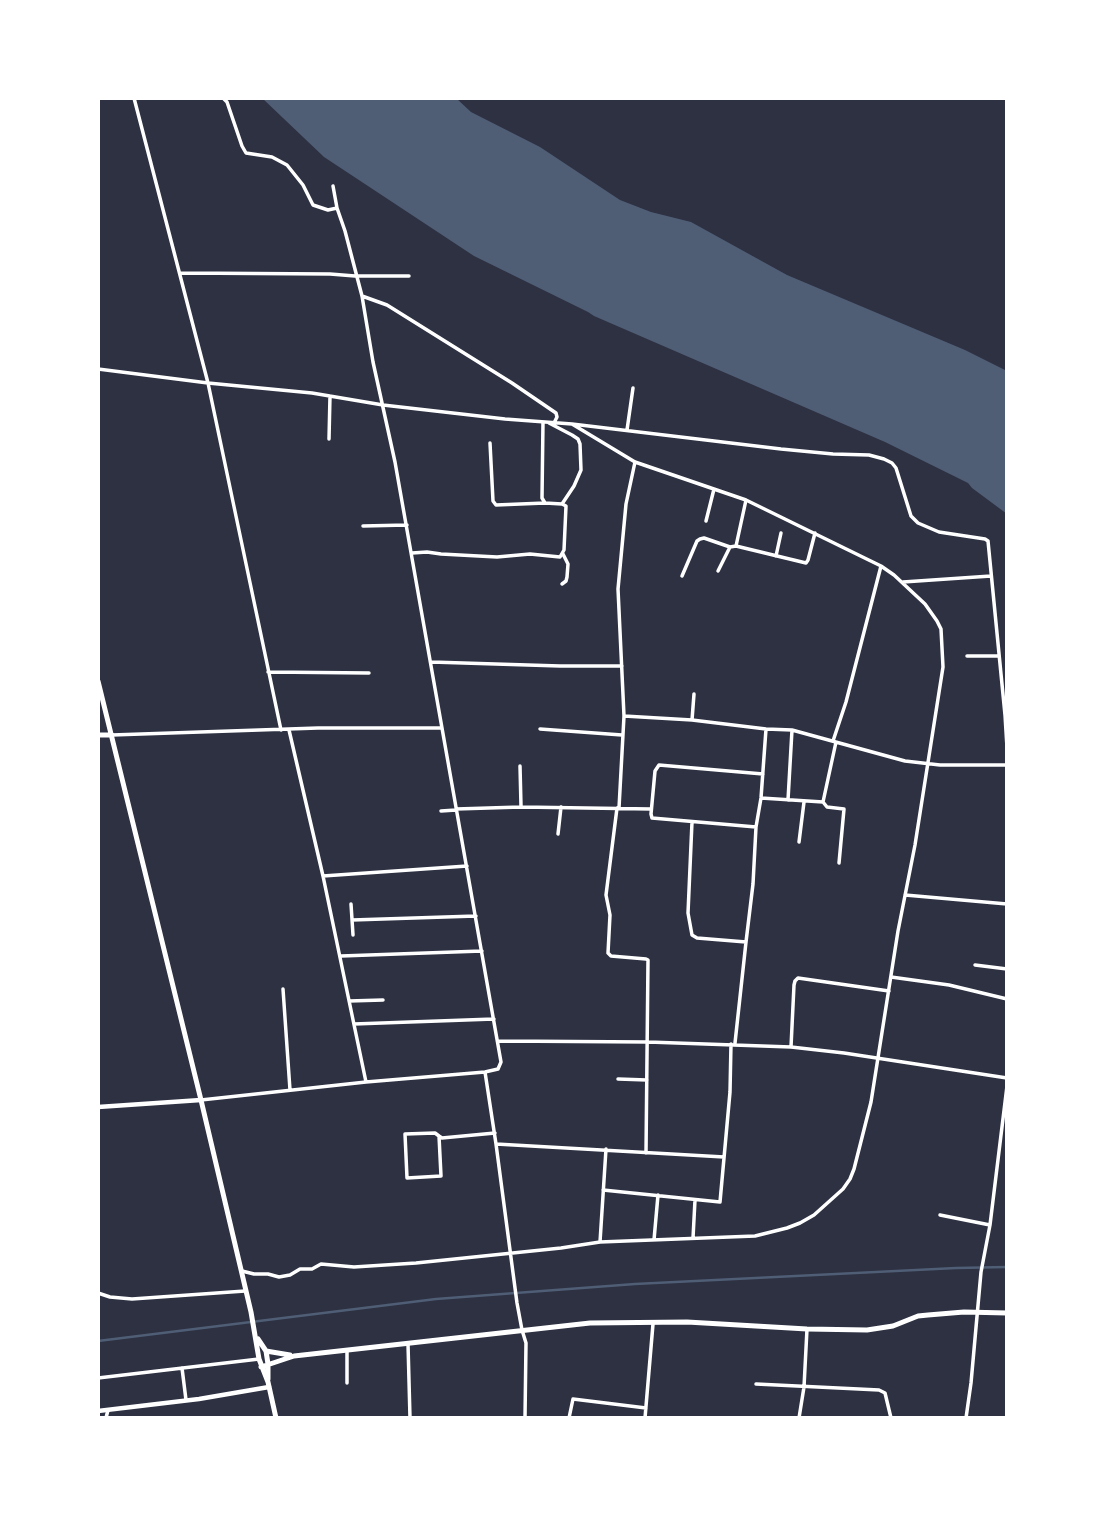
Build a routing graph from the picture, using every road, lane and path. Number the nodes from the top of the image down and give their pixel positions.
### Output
1 (134, 98) edge
2 (223, 98) edge
3 (333, 186) dead end
4 (337, 208) junction
5 (180, 273) junction
6 (355, 276) junction
7 (409, 276) dead end
8 (362, 296) junction
9 (98, 369) edge
10 (208, 383) junction
11 (633, 387) dead end
12 (330, 396) junction
13 (383, 405) junction
14 (545, 422) junction
15 (554, 422) junction
16 (572, 424) junction
17 (627, 431) junction
18 (329, 439) dead end
19 (490, 443) dead end
20 (635, 462) junction
21 (714, 489) junction
22 (746, 500) junction
23 (545, 503) junction
24 (562, 504) junction
25 (706, 520) dead end
26 (407, 525) junction
27 (363, 526) dead end
28 (781, 533) dead end
29 (815, 533) junction
30 (736, 546) junction
31 (730, 547) junction
32 (412, 553) junction
33 (563, 554) junction
34 (776, 556) junction
35 (881, 566) junction
36 (718, 571) dead end
37 (682, 576) dead end
38 (991, 576) junction
39 (902, 582) junction
40 (562, 584) dead end
41 (967, 656) dead end
42 (999, 656) junction
43 (431, 662) junction
44 (622, 666) junction
45 (268, 672) junction
46 (369, 673) dead end
47 (98, 681) edge
48 (694, 694) dead end
49 (624, 716) junction
50 (692, 720) junction
51 (442, 728) junction
52 (540, 729) dead end
53 (766, 729) junction
54 (281, 730) junction
55 (289, 730) junction
56 (792, 730) junction
57 (112, 735) junction
58 (622, 735) junction
59 (98, 736) edge
60 (834, 741) junction
61 (1007, 748) edge
62 (927, 763) junction
63 (1007, 765) edge
64 (520, 766) dead end
65 (763, 774) junction
66 (761, 798) junction
67 (788, 800) junction
68 (804, 802) junction
69 (823, 802) junction
70 (521, 807) junction
71 (561, 807) junction
72 (618, 808) junction
73 (456, 809) junction
74 (651, 809) junction
75 (441, 811) dead end
76 (692, 822) junction
77 (756, 827) junction
78 (558, 834) dead end
79 (799, 842) dead end
80 (839, 863) dead end
81 (467, 866) junction
82 (323, 876) junction
83 (905, 895) junction
84 (351, 904) dead end
85 (1007, 904) edge
86 (476, 916) junction
87 (352, 920) junction
88 (353, 935) dead end
89 (746, 942) junction
90 (482, 951) junction
91 (341, 956) junction
92 (975, 965) dead end
93 (1007, 969) edge
94 (891, 976) junction
95 (283, 989) dead end
96 (889, 991) junction
97 (1007, 999) edge
98 (383, 1000) dead end
99 (349, 1001) junction
100 (494, 1019) junction
101 (354, 1024) junction
102 (498, 1041) junction
103 (648, 1042) junction
104 (733, 1044) junction
105 (791, 1047) junction
106 (878, 1059) junction
107 (485, 1072) junction
108 (1007, 1078) edge
109 (618, 1079) dead end
110 (647, 1080) junction
111 (366, 1082) junction
112 (1007, 1086) edge
113 (290, 1090) junction
114 (201, 1100) junction
115 (98, 1107) edge
116 (495, 1133) junction
117 (439, 1136) junction
118 (496, 1144) junction
119 (606, 1149) junction
120 (646, 1153) junction
121 (724, 1157) junction
122 (603, 1190) junction
123 (658, 1195) junction
124 (695, 1199) junction
125 (940, 1215) dead end
126 (990, 1225) junction
127 (692, 1238) junction
128 (654, 1240) junction
129 (600, 1242) junction
130 (511, 1253) junction
131 (242, 1272) junction
132 (246, 1291) junction
133 (98, 1293) edge
134 (1007, 1313) edge
135 (654, 1321) junction
136 (807, 1329) junction
137 (522, 1330) junction
138 (256, 1334) junction
139 (408, 1344) junction
140 (347, 1350) junction
141 (266, 1351) junction
142 (258, 1356) junction
143 (293, 1356) junction
144 (268, 1364) junction
145 (261, 1367) junction
146 (182, 1368) junction
147 (98, 1378) edge
148 (347, 1383) dead end
149 (756, 1384) dead end
150 (269, 1385) junction
151 (804, 1387) junction
152 (186, 1400) junction
153 (646, 1408) junction
154 (108, 1409) junction
155 (98, 1411) edge
156 (106, 1418) edge
157 (276, 1418) edge
158 (410, 1418) edge
159 (525, 1418) edge
160 (569, 1418) edge
161 (645, 1418) edge
162 (799, 1418) edge
163 (891, 1418) edge
164 (966, 1418) edge

1 - 5 street
2 - 4 street
3 - 4 street
4 - 6 street
5 - 6 street
5 - 10 street
6 - 7 street
6 - 8 street
8 - 13 street
8 - 15 street
9 - 10 street
10 - 12 street
10 - 45 street
11 - 17 street
12 - 13 street
12 - 18 street
13 - 14 street
13 - 26 street
14 - 15 street
14 - 23 street
14 - 24 street
15 - 16 street
16 - 17 street
16 - 20 street
17 - 38 street
19 - 23 street
20 - 21 street
20 - 44 street
21 - 22 street
21 - 25 street
22 - 29 street
22 - 30 street
23 - 24 street
24 - 33 street
26 - 27 street
26 - 32 street
28 - 34 street
29 - 34 street
29 - 35 street
30 - 31 street
30 - 34 street
31 - 36 street
31 - 37 street
32 - 33 street
32 - 43 street
33 - 40 street
35 - 39 street
35 - 60 street
38 - 39 street
38 - 42 street
39 - 62 street
41 - 42 street
42 - 61 street
43 - 44 street
43 - 51 street
44 - 49 street
45 - 46 street
45 - 54 street
47 - 57 main road
48 - 50 street
49 - 50 street
49 - 58 street
50 - 53 street
51 - 55 street
51 - 73 street
52 - 58 street
53 - 56 street
53 - 65 street
54 - 55 street
54 - 57 street
55 - 82 street
56 - 60 street
56 - 67 street
57 - 59 main road
57 - 114 main road
58 - 72 street
60 - 62 street
60 - 69 street
62 - 63 street
62 - 83 street
64 - 70 street
65 - 66 street
65 - 74 street
66 - 67 street
66 - 77 street
67 - 68 street
68 - 69 street
68 - 79 street
69 - 80 street
70 - 71 street
70 - 73 street
71 - 72 street
71 - 78 street
72 - 74 street
72 - 103 street
73 - 75 street
73 - 81 street
74 - 76 street
76 - 77 street
76 - 89 street
77 - 89 street
81 - 82 street
81 - 86 street
82 - 91 street
83 - 85 street
83 - 94 street
84 - 87 street
86 - 87 street
86 - 90 street
87 - 88 street
89 - 104 street
90 - 91 street
90 - 100 street
91 - 99 street
92 - 93 street
94 - 96 street
94 - 97 street
95 - 113 street
96 - 105 street
96 - 106 street
98 - 99 street
99 - 101 street
100 - 101 street
100 - 102 street
101 - 111 street
102 - 103 street
102 - 107 street
103 - 104 street
103 - 110 street
104 - 105 street
104 - 121 street
105 - 106 street
106 - 108 street
106 - 127 street
107 - 111 street
107 - 116 street
109 - 110 street
110 - 120 street
111 - 113 street
112 - 126 street
113 - 114 street
114 - 115 main road
114 - 131 main road
116 - 117 street
116 - 118 street
117 - 117 street
118 - 119 street
118 - 130 street
119 - 120 street
119 - 122 street
120 - 121 street
121 - 124 street
122 - 123 street
122 - 129 street
123 - 124 street
123 - 128 street
124 - 127 street
125 - 126 street
126 - 164 street
127 - 128 street
128 - 129 street
129 - 130 street
130 - 131 street
130 - 137 street
131 - 132 main road
132 - 133 street
132 - 138 main road
134 - 136 main road
135 - 136 main road
135 - 137 main road
135 - 153 street
136 - 151 street
137 - 139 main road
137 - 159 street
138 - 141 main road
138 - 142 main road
139 - 140 main road
139 - 158 street
140 - 143 main road
140 - 148 street
141 - 142 main road
141 - 143 main road
141 - 144 main road
142 - 145 main road
142 - 146 street
143 - 144 main road
144 - 145 main road
144 - 150 main road
145 - 150 main road
146 - 147 street
146 - 152 street
149 - 151 street
150 - 152 main road
150 - 157 main road
151 - 162 street
151 - 163 street
152 - 154 main road
153 - 160 street
153 - 161 street
154 - 155 main road
154 - 156 street

